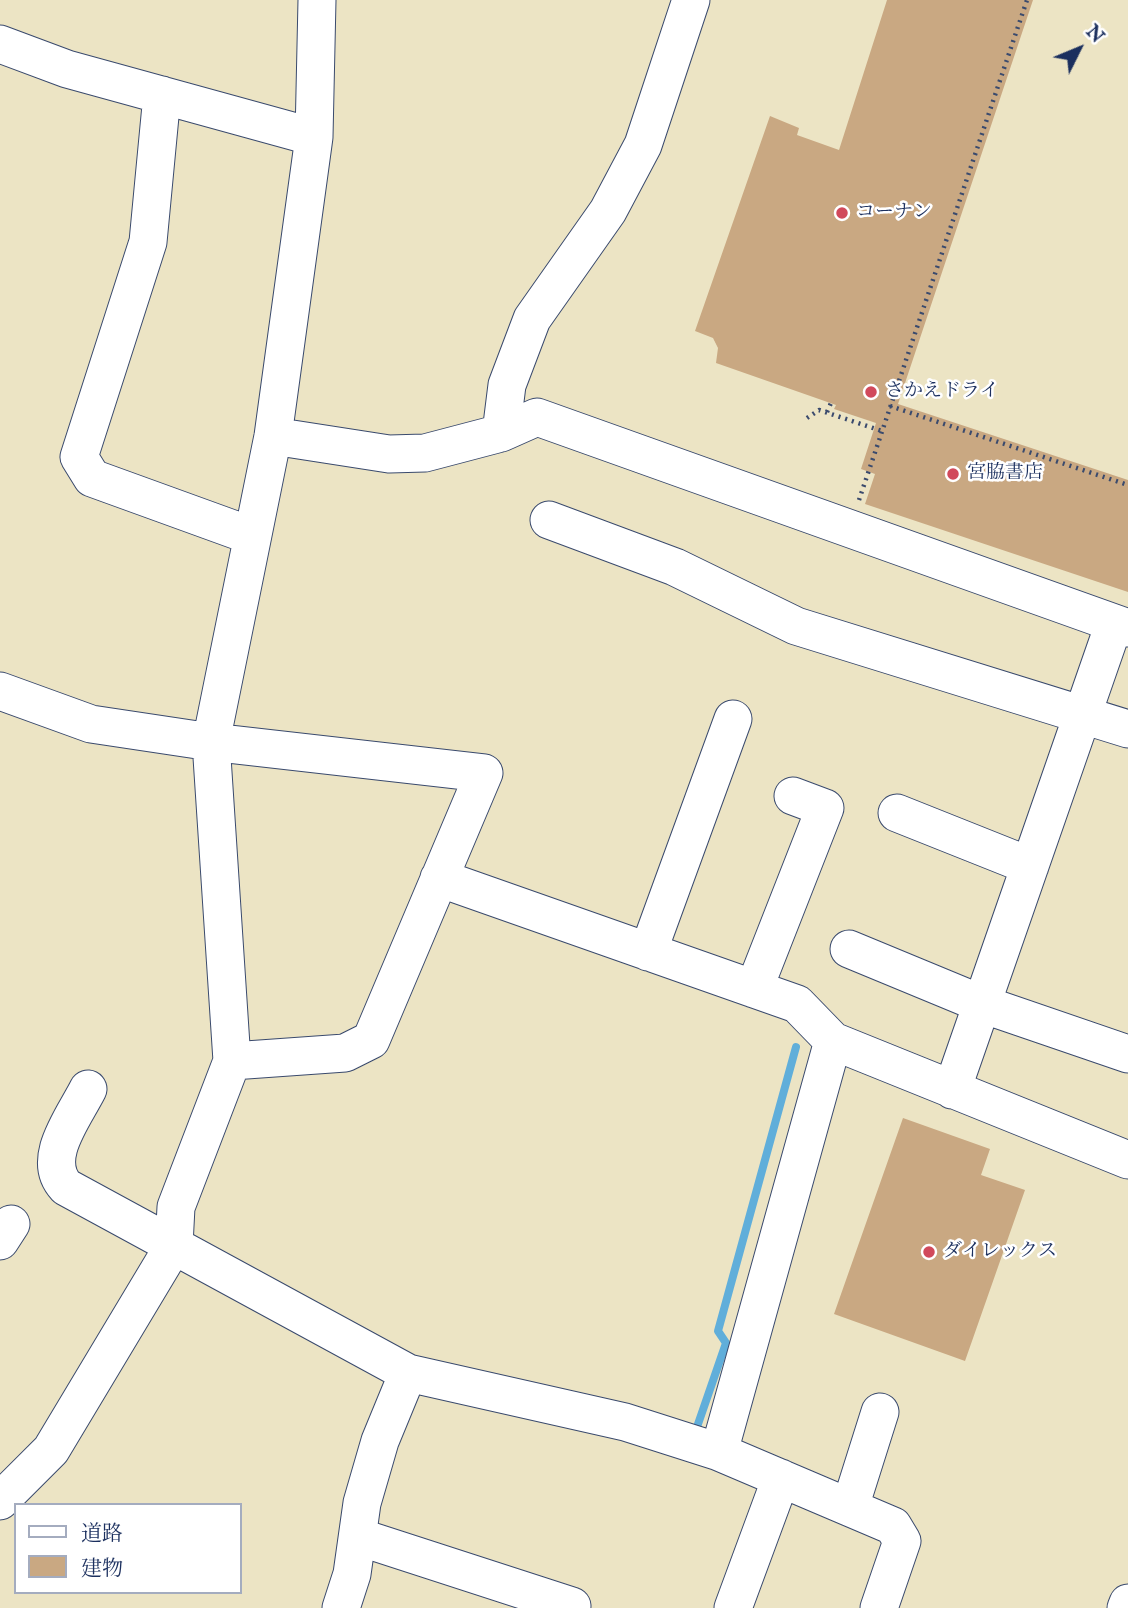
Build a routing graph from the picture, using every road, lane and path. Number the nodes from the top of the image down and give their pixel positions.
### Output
1 (317, 0) edge
2 (691, 0) edge
3 (1027, 0) edge
4 (0, 44) edge
5 (162, 95) junction
6 (314, 137) junction
7 (831, 403) dead end
8 (890, 406) junction
9 (827, 412) junction
10 (807, 418) dead end
11 (882, 431) junction
12 (501, 433) junction
13 (273, 436) junction
14 (1128, 485) edge
15 (549, 520) dead end
16 (849, 528) junction
17 (252, 536) junction
18 (1121, 626) edge
19 (0, 691) edge
20 (1082, 714) junction
21 (733, 719) dead end
22 (1128, 729) edge
23 (211, 742) junction
24 (793, 796) dead end
25 (897, 813) dead end
26 (1030, 866) junction
27 (439, 878) junction
28 (849, 949) dead end
29 (648, 952) junction
30 (754, 989) junction
31 (982, 1004) junction
32 (833, 1041) junction
33 (1128, 1054) edge
34 (232, 1061) junction
35 (88, 1089) dead end
36 (952, 1090) junction
37 (1128, 1160) edge
38 (174, 1245) junction
39 (408, 1373) junction
40 (880, 1412) dead end
41 (719, 1452) junction
42 (777, 1487) junction
43 (0, 1501) edge
44 (850, 1507) junction
45 (359, 1537) junction
46 (1128, 1603) edge
47 (572, 1606) edge
48 (341, 1608) edge
49 (733, 1608) edge
50 (879, 1608) edge
51 (1126, 1608) edge

1 - 6 street
2 - 12 street
3 - 8 path
4 - 5 street
5 - 6 street
5 - 17 street
6 - 13 street
7 - 9 path
8 - 11 path
8 - 14 path
9 - 10 path
9 - 11 path
11 - 16 path
12 - 13 street
12 - 16 street
13 - 17 street
15 - 20 street
16 - 18 street
17 - 23 street
18 - 20 street
19 - 23 street
20 - 22 street
20 - 26 street
21 - 29 street
23 - 27 street
23 - 34 street
24 - 30 street
25 - 26 street
26 - 31 street
27 - 29 street
27 - 34 street
28 - 31 street
29 - 30 street
30 - 32 street
31 - 33 street
31 - 36 street
32 - 36 street
32 - 41 street
34 - 38 street
35 - 38 street
36 - 37 street
38 - 39 street
38 - 43 street
39 - 41 street
39 - 45 street
40 - 44 street
41 - 42 street
42 - 44 street
42 - 49 street
44 - 50 street
45 - 47 street
45 - 48 street
46 - 51 street

